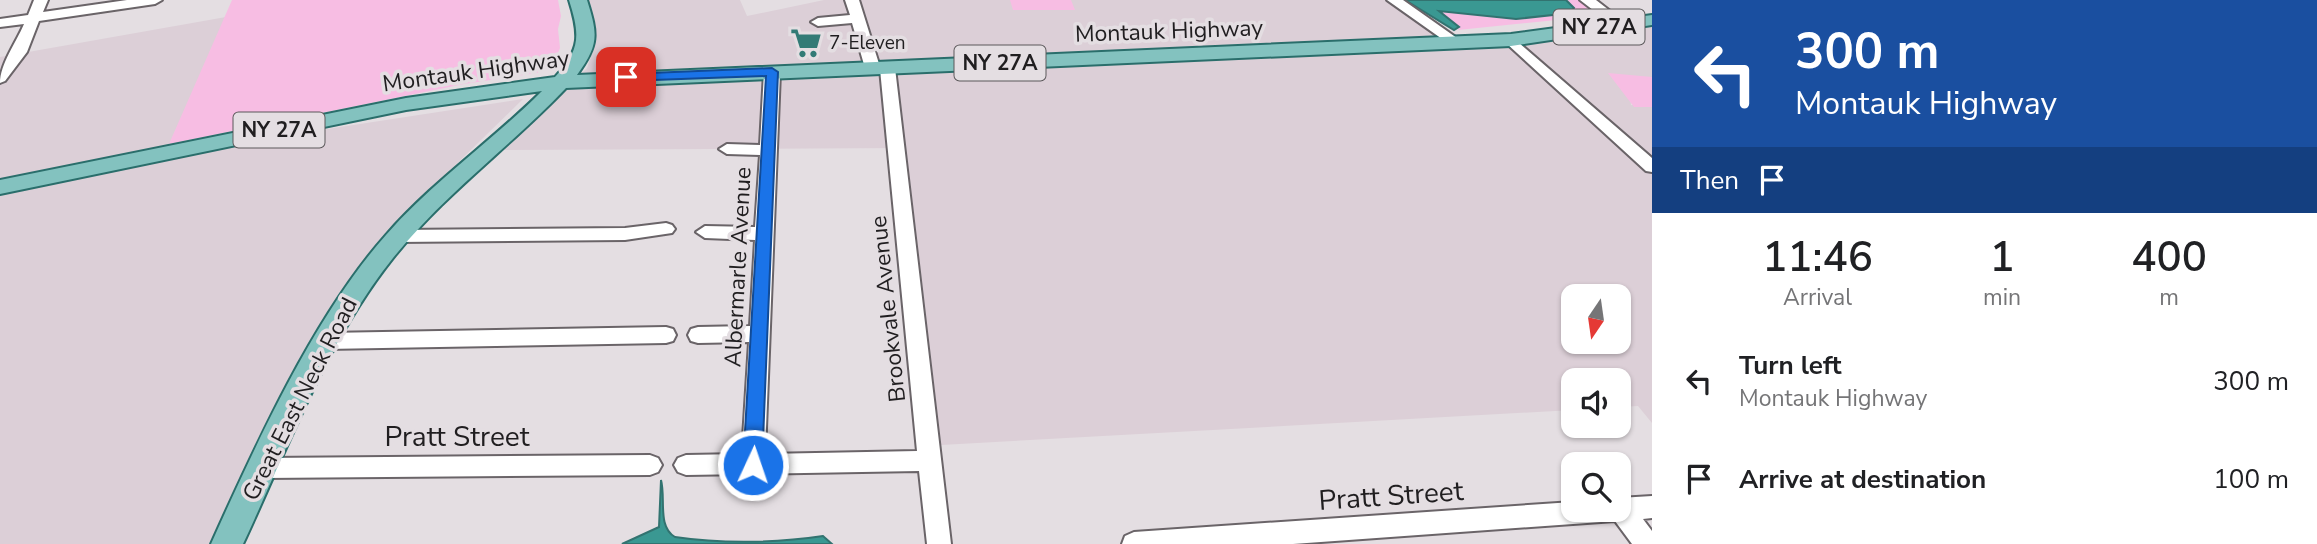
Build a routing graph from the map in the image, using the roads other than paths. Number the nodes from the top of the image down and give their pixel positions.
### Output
1 (41, 0) edge
2 (155, 0) edge
3 (578, 0) edge
4 (852, 0) edge
5 (1394, 0) edge
6 (1587, 0) edge
7 (858, 18) junction
8 (34, 19) junction
9 (1652, 20) edge
10 (818, 22) dead end
11 (0, 23) edge
12 (1620, 24) junction
13 (1511, 40) junction
14 (1457, 43) junction
15 (880, 68) junction
16 (772, 72) junction
17 (0, 78) edge
18 (560, 82) junction
19 (727, 149) dead end
20 (768, 150) junction
21 (1652, 166) edge
22 (0, 187) edge
23 (666, 229) dead end
24 (705, 232) dead end
25 (765, 234) junction
26 (397, 236) junction
27 (761, 334) junction
28 (666, 335) dead end
29 (698, 335) dead end
30 (326, 341) junction
31 (928, 461) junction
32 (753, 465) junction
33 (650, 466) dead end
34 (686, 466) dead end
35 (264, 468) junction
36 (1652, 507) edge
37 (1631, 508) edge
38 (1561, 513) edge
39 (1630, 522) edge
40 (227, 544) edge
41 (939, 544) edge
42 (1134, 544) edge
43 (1647, 544) edge

1 - 8 street
2 - 8 street
3 - 18 main road, Great East Neck Road
4 - 7 street
5 - 14 street
6 - 12 street
7 - 10 street
7 - 15 street
8 - 11 street
8 - 17 street
9 - 12 main road, NY 27A
12 - 13 main road, NY 27A
13 - 14 main road, Montauk Highway / NY 27A
13 - 21 street
14 - 15 main road, Montauk Highway / NY 27A
15 - 16 main road, Montauk Highway / NY 27A
15 - 31 street, Brookvale Avenue
16 - 18 main road, Montauk Highway / NY 27A
16 - 20 street, Albermarle Avenue
18 - 22 main road, Montauk Highway / NY 27A
18 - 26 main road, Great East Neck Road
19 - 20 street
20 - 25 street, Albermarle Avenue
23 - 26 street
24 - 25 street
25 - 27 street, Albermarle Avenue
26 - 30 main road, Great East Neck Road
27 - 29 street
27 - 32 street, Albermarle Avenue
28 - 30 street
30 - 35 main road, Great East Neck Road
31 - 32 street
31 - 41 street, Brookvale Avenue
32 - 34 street
33 - 35 street, Pratt Street
35 - 40 main road, Great East Neck Road
36 - 37 street, Pratt Street
38 - 42 street, Pratt Street
39 - 43 street

